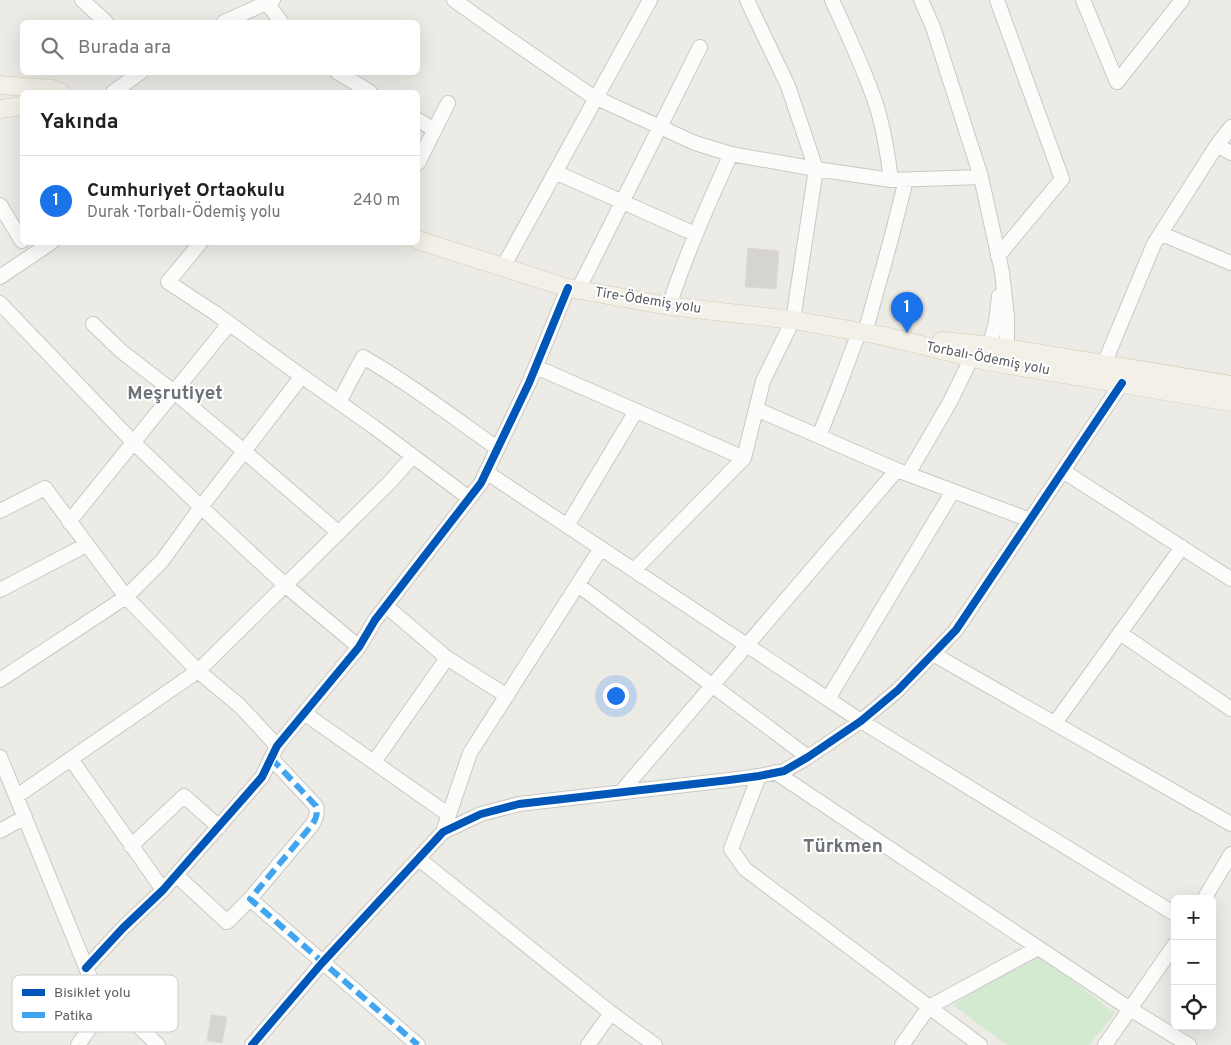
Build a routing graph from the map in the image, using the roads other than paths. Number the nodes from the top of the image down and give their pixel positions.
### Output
1 (82, 0) edge
2 (454, 0) edge
3 (650, 0) edge
4 (747, 0) edge
5 (832, 0) edge
6 (921, 0) edge
7 (997, 0) edge
8 (1083, 0) edge
9 (1182, 0) edge
10 (261, 3) edge
11 (104, 20) edge
12 (228, 20) edge
13 (279, 20) edge
14 (700, 47) dead end
15 (136, 75) edge
16 (342, 75) edge
17 (0, 85) edge
18 (52, 90) edge
19 (116, 90) edge
20 (367, 90) edge
21 (596, 98) junction
22 (448, 103) dead end
23 (20, 106) edge
24 (0, 109) edge
25 (420, 121) edge
26 (660, 127) junction
27 (1231, 127) edge
28 (434, 130) junction
29 (1218, 145) junction
30 (1231, 153) edge
31 (731, 154) junction
32 (420, 159) edge
33 (816, 169) junction
34 (555, 172) junction
35 (981, 177) junction
36 (891, 180) junction
37 (906, 180) junction
38 (622, 202) junction
39 (0, 205) edge
40 (695, 234) junction
41 (1162, 234) junction
42 (20, 237) edge
43 (420, 241) edge
44 (25, 245) edge
45 (48, 245) edge
46 (199, 245) edge
47 (32, 256) junction
48 (998, 256) junction
49 (1231, 263) edge
50 (503, 267) junction
51 (1002, 272) junction
52 (0, 277) edge
53 (573, 289) junction
54 (0, 302) edge
55 (669, 306) junction
56 (793, 320) junction
57 (93, 324) dead end
58 (229, 324) junction
59 (862, 332) junction
60 (884, 336) joint
61 (982, 355) junction
62 (1005, 356) junction
63 (1104, 364) junction
64 (536, 367) junction
65 (302, 376) junction
66 (1122, 384) junction
67 (1231, 385) edge
68 (174, 392) junction
69 (339, 402) junction
70 (1231, 402) edge
71 (756, 409) junction
72 (636, 411) junction
73 (818, 436) junction
74 (133, 442) junction
75 (497, 448) junction
76 (244, 451) junction
77 (412, 456) junction
78 (744, 458) junction
79 (1063, 471) junction
80 (486, 472) junction
81 (902, 472) junction
82 (953, 492) junction
83 (469, 498) junction
84 (201, 507) junction
85 (0, 511) edge
86 (1030, 520) junction
87 (69, 522) junction
88 (567, 526) junction
89 (339, 533) junction
90 (86, 545) junction
91 (1182, 547) junction
92 (601, 548) junction
93 (634, 570) junction
94 (1231, 579) edge
95 (578, 585) junction
96 (286, 586) junction
97 (0, 590) edge
98 (126, 597) junction
99 (386, 606) junction
100 (1120, 633) junction
101 (747, 645) junction
102 (359, 647) junction
103 (933, 654) junction
104 (447, 658) junction
105 (198, 671) junction
106 (0, 680) edge
107 (712, 685) junction
108 (507, 696) junction
109 (828, 698) junction
110 (1231, 709) edge
111 (304, 713) junction
112 (861, 721) junction
113 (1054, 723) junction
114 (274, 752) junction
115 (808, 756) junction
116 (0, 757) edge
117 (71, 759) junction
118 (374, 762) junction
119 (775, 772) junction
120 (759, 776) junction
121 (621, 792) junction
122 (16, 796) junction
123 (449, 815) junction
124 (25, 817) junction
125 (1231, 824) edge
126 (219, 827) junction
127 (0, 831) edge
128 (443, 832) junction
129 (131, 846) junction
130 (1231, 854) edge
131 (418, 859) junction
132 (176, 875) junction
133 (163, 890) junction
134 (1206, 895) edge
135 (250, 899) junction
136 (1171, 912) edge
137 (1038, 948) junction
138 (1171, 950) edge
139 (322, 963) junction
140 (86, 968) junction
141 (89, 975) edge
142 (929, 1007) junction
143 (1130, 1009) junction
144 (611, 1013) junction
145 (87, 1032) edge
146 (144, 1032) edge
147 (78, 1045) edge
148 (158, 1045) edge
149 (252, 1045) edge
150 (418, 1045) edge
151 (588, 1045) edge
152 (655, 1045) edge
153 (902, 1045) edge
154 (980, 1045) edge
155 (1105, 1045) edge
156 (1188, 1045) edge

1 - 11 street
2 - 21 street
3 - 21 street
4 - 33 street
5 - 36 street
6 - 35 street
7 - 48 street
8 - 9 street
10 - 12 street
10 - 13 street
14 - 26 street
15 - 19 street
16 - 20 street
17 - 18 main road
21 - 26 street
21 - 34 street
22 - 28 street
23 - 24 main road
25 - 28 street
26 - 31 street
26 - 38 street
27 - 29 street
28 - 32 street
29 - 30 street
29 - 41 street
31 - 33 street
31 - 40 street
33 - 36 street
33 - 56 street
34 - 38 street
34 - 50 street
35 - 37 street
35 - 48 street
36 - 37 street
37 - 59 street
38 - 40 street
38 - 53 street
39 - 42 street
40 - 55 street
41 - 49 street
41 - 63 street
43 - 50 main road, Tire-Ödemiş yolu
44 - 47 street
45 - 47 street
46 - 58 street
47 - 52 street
48 - 51 street
50 - 53 main road, Tire-Ödemiş yolu
51 - 61 street
51 - 62 street
53 - 55 main road, Tire-Ödemiş yolu
53 - 64 street
54 - 74 street
55 - 56 main road, Tire-Ödemiş yolu
56 - 59 main road, Tire-Ödemiş yolu
56 - 71 street
57 - 68 street
58 - 65 street
58 - 68 street
59 - 60 main road, Tire-Ödemiş yolu
59 - 73 street
60 - 61 main road, Torbalı-Ödemiş yolu
61 - 62 main road, Torbalı-Ödemiş yolu
61 - 81 street
62 - 63 main road, Torbalı-Ödemiş yolu
62 - 66 main road, Torbalı-Ödemiş yolu
63 - 67 main road, Torbalı-Ödemiş yolu
64 - 72 street
64 - 75 street
65 - 69 street
65 - 76 street
66 - 70 main road, Torbalı-Ödemiş yolu
66 - 79 street
68 - 74 street
68 - 76 street
69 - 75 street
69 - 77 street
71 - 73 street
71 - 78 street
72 - 78 street
72 - 88 street
73 - 81 street
74 - 84 street
74 - 87 street
75 - 80 street
76 - 84 street
76 - 89 street
77 - 83 street
77 - 89 street
78 - 93 street
79 - 86 street
79 - 91 street
80 - 83 street
80 - 88 street
81 - 82 street
81 - 101 street
82 - 86 street
82 - 109 street
83 - 99 street
84 - 96 street
84 - 98 street
85 - 87 street
86 - 103 street
87 - 90 street
88 - 92 street
89 - 96 street
90 - 97 street
90 - 98 street
91 - 94 street
91 - 100 street
92 - 93 street
92 - 95 street
93 - 101 street
95 - 107 street
95 - 108 street
96 - 102 street
96 - 105 street
98 - 105 street
98 - 106 street
99 - 102 street
99 - 104 street
100 - 110 street
100 - 113 street
101 - 107 street
101 - 109 street
102 - 111 street
103 - 112 street
103 - 113 street
104 - 108 street
104 - 118 street
105 - 114 street
105 - 117 street
107 - 115 street
107 - 121 street
108 - 123 street
109 - 112 street
111 - 114 street
111 - 118 street
112 - 115 street
112 - 136 street
113 - 125 street
114 - 126 street
114 - 135 street
115 - 119 street
116 - 122 street
117 - 122 street
117 - 129 street
118 - 123 street
119 - 120 street
119 - 137 street
120 - 121 street
120 - 142 street
121 - 128 street
122 - 124 street
123 - 128 street
124 - 127 street
124 - 140 street
126 - 129 street
126 - 132 street
128 - 131 street
129 - 133 street
130 - 134 street
131 - 139 street
131 - 144 street
132 - 133 street
132 - 135 street
133 - 140 street
135 - 139 street
137 - 142 street
137 - 143 street
138 - 143 street
139 - 149 street
139 - 150 street
140 - 141 street
142 - 153 street
142 - 154 street
143 - 155 street
143 - 156 street
144 - 151 street
144 - 152 street
145 - 147 street
146 - 148 street

